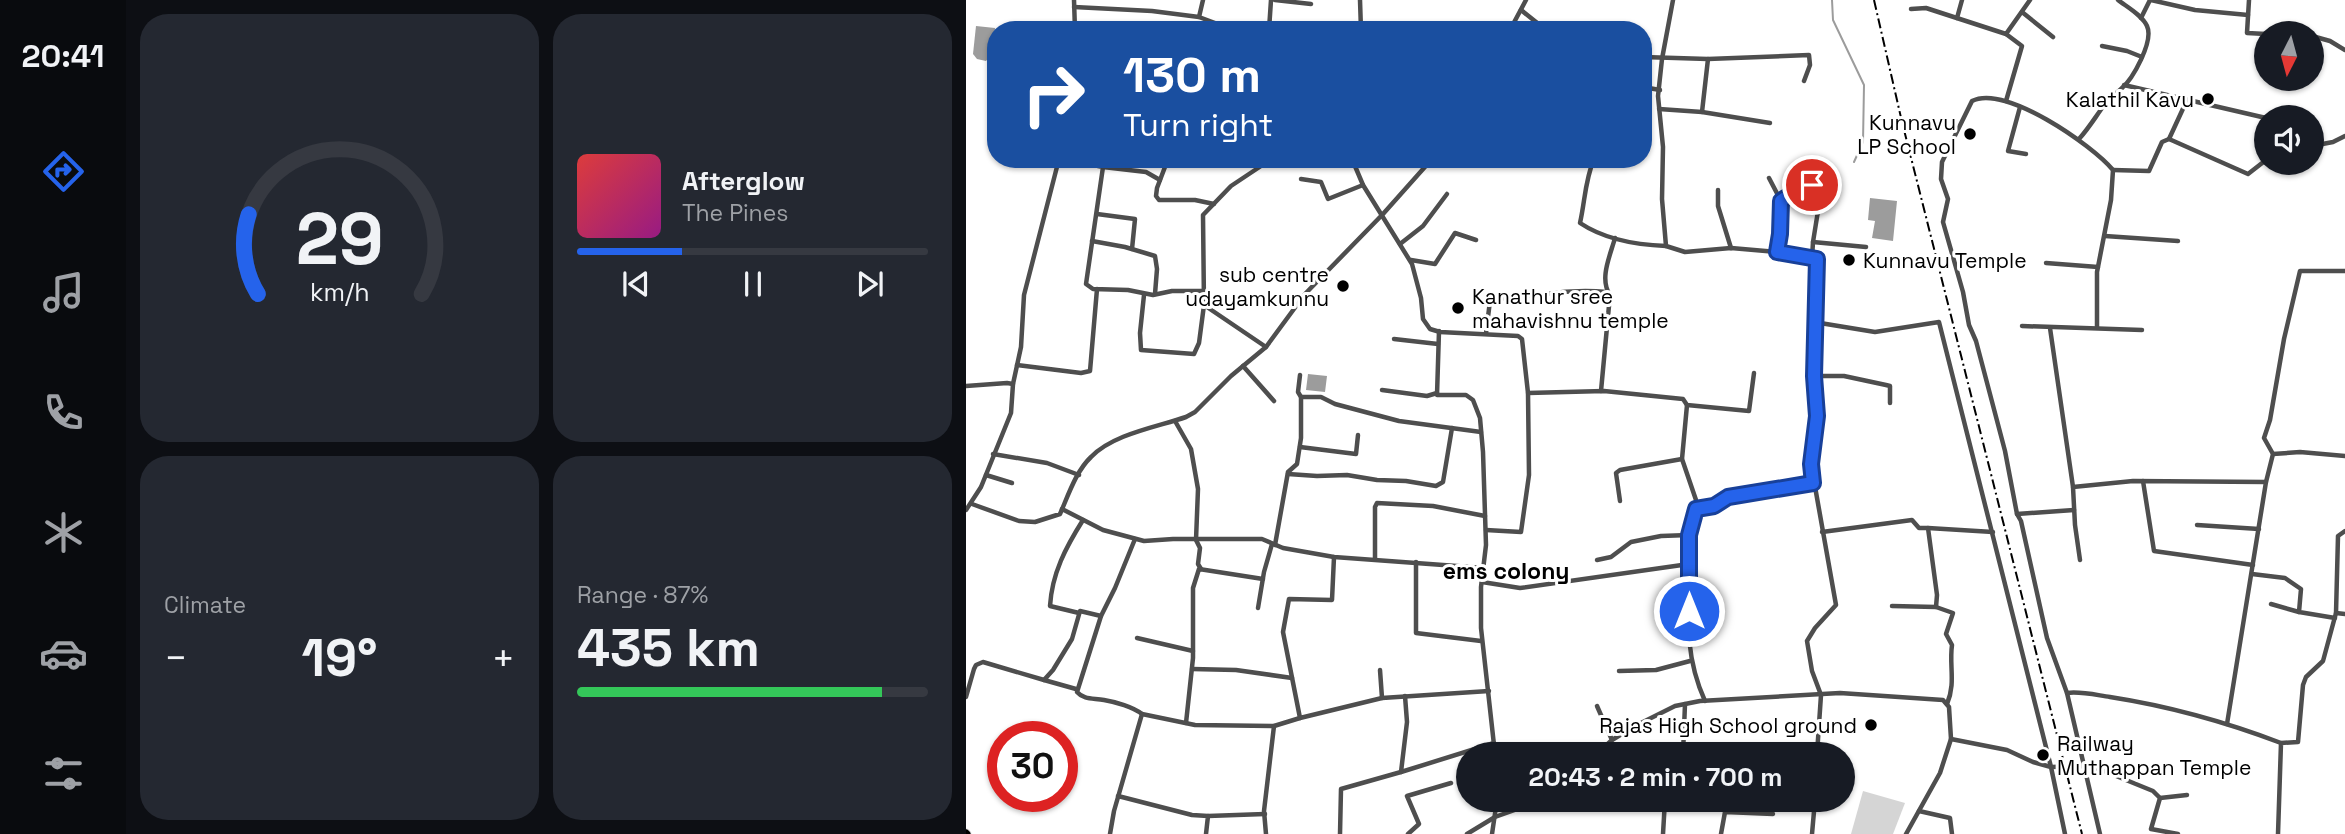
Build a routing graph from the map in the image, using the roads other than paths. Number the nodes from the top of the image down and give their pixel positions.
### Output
1 (1074, 0) edge
2 (1203, 0) edge
3 (1273, 0) edge
4 (1360, 0) edge
5 (1525, 0) edge
6 (1673, 0) edge
7 (1962, 0) edge
8 (2029, 0) edge
9 (2118, 0) edge
10 (2151, 0) edge
11 (2249, 0) edge
12 (1311, 4) dead end
13 (1074, 7) junction
14 (1911, 9) dead end
15 (1521, 10) junction
16 (2022, 12) junction
17 (2248, 15) junction
18 (1199, 17) junction
19 (1957, 18) junction
20 (2141, 18) junction
21 (1074, 21) edge
22 (1210, 21) edge
23 (1270, 21) edge
24 (1361, 21) edge
25 (1515, 21) edge
26 (1535, 21) edge
27 (2254, 33) edge
28 (2006, 34) junction
29 (2053, 37) dead end
30 (2324, 39) edge
31 (2102, 46) dead end
32 (2345, 50) edge
33 (2142, 57) junction
34 (1652, 58) edge
35 (1662, 59) junction
36 (1708, 59) junction
37 (1804, 81) dead end
38 (2124, 85) junction
39 (1652, 89) edge
40 (1660, 90) junction
41 (2187, 100) junction
42 (2006, 101) junction
43 (2020, 107) junction
44 (1659, 108) junction
45 (1702, 113) junction
46 (2254, 115) edge
47 (1770, 123) dead end
48 (2345, 136) edge
49 (2079, 139) junction
50 (2169, 139) junction
51 (2324, 144) edge
52 (2026, 153) dead end
53 (1057, 168) edge
54 (1103, 168) edge
55 (1112, 168) edge
56 (1164, 168) edge
57 (1258, 168) edge
58 (1356, 168) edge
59 (1424, 168) edge
60 (1590, 168) edge
61 (2254, 169) edge
62 (1811, 170) dead end
63 (2113, 170) junction
64 (1769, 178) dead end
65 (1301, 179) dead end
66 (1160, 180) junction
67 (1363, 185) junction
68 (1717, 190) dead end
69 (1447, 194) dead end
70 (1781, 201) junction
71 (1214, 204) junction
72 (1818, 211) dead end
73 (1097, 214) junction
74 (1382, 214) junction
75 (2105, 236) junction
76 (1615, 238) junction
77 (1476, 240) dead end
78 (1091, 241) junction
79 (2178, 241) dead end
80 (1813, 242) junction
81 (1400, 244) junction
82 (1666, 246) junction
83 (1866, 247) dead end
84 (1731, 248) junction
85 (1132, 249) junction
86 (1777, 252) junction
87 (1812, 258) junction
88 (1410, 260) junction
89 (2046, 263) dead end
90 (2098, 267) junction
91 (2345, 271) edge
92 (1097, 289) junction
93 (1205, 291) junction
94 (1608, 292) junction
95 (1144, 295) junction
96 (1154, 295) junction
97 (1204, 305) junction
98 (1814, 322) junction
99 (2022, 326) dead end
100 (2096, 327) junction
101 (2050, 328) junction
102 (2142, 330) dead end
103 (1439, 331) junction
104 (1486, 333) junction
105 (1394, 339) dead end
106 (1438, 344) junction
107 (1266, 347) junction
108 (1017, 365) junction
109 (1243, 366) junction
110 (1754, 373) dead end
111 (1300, 375) dead end
112 (1814, 376) junction
113 (1013, 384) junction
114 (966, 386) edge
115 (1382, 390) dead end
116 (1601, 391) junction
117 (1437, 393) junction
118 (1528, 393) junction
119 (1301, 397) junction
120 (1274, 401) dead end
121 (1890, 403) dead end
122 (1687, 405) junction
123 (1175, 421) junction
124 (1452, 428) junction
125 (1481, 432) junction
126 (1358, 435) dead end
127 (1300, 447) junction
128 (993, 454) junction
129 (2273, 454) junction
130 (2345, 456) edge
131 (1682, 459) junction
132 (1288, 474) junction
133 (986, 475) junction
134 (1079, 475) junction
135 (2143, 481) junction
136 (2266, 482) junction
137 (1012, 483) dead end
138 (1813, 483) junction
139 (2073, 487) junction
140 (1620, 501) dead end
141 (972, 504) junction
142 (1062, 509) junction
143 (1696, 509) junction
144 (966, 510) edge
145 (2074, 510) junction
146 (2017, 514) junction
147 (1485, 516) junction
148 (1083, 520) junction
149 (2197, 525) dead end
150 (1928, 528) junction
151 (2259, 529) junction
152 (1486, 530) junction
153 (2345, 531) edge
154 (1822, 532) junction
155 (1993, 532) junction
156 (1689, 535) junction
157 (1135, 539) junction
158 (1196, 540) junction
159 (1273, 544) junction
160 (1334, 556) junction
161 (1375, 559) junction
162 (1597, 560) dead end
163 (2080, 560) dead end
164 (1416, 562) junction
165 (1689, 564) junction
166 (2253, 565) junction
167 (1484, 568) junction
168 (1201, 569) junction
169 (2252, 574) junction
170 (1263, 579) junction
171 (1482, 582) junction
172 (2271, 604) dead end
173 (1892, 606) dead end
174 (1936, 607) junction
175 (1258, 608) dead end
176 (2299, 612) junction
177 (1079, 613) junction
178 (2345, 614) edge
179 (2335, 615) junction
180 (1101, 616) junction
181 (1137, 638) dead end
182 (1481, 641) junction
183 (1193, 651) junction
184 (1690, 661) junction
185 (1192, 669) junction
186 (1380, 670) dead end
187 (1619, 671) dead end
188 (1292, 678) junction
189 (1044, 680) junction
190 (1076, 689) junction
191 (1489, 691) junction
192 (2067, 693) junction
193 (1821, 695) junction
194 (1405, 696) junction
195 (966, 697) edge
196 (1382, 698) junction
197 (1705, 701) junction
198 (1685, 704) junction
199 (1947, 704) junction
200 (1597, 706) dead end
201 (1142, 714) junction
202 (1300, 718) junction
203 (1186, 723) junction
204 (2227, 724) junction
205 (1274, 726) junction
206 (1951, 739) junction
207 (1612, 740) joint
208 (1494, 742) edge
209 (1683, 742) edge
210 (1818, 742) edge
211 (2281, 743) junction
212 (1456, 755) edge
213 (2084, 766) junction
214 (2051, 767) junction
215 (1401, 772) junction
216 (1451, 783) dead end
217 (2187, 795) dead end
218 (1118, 796) junction
219 (2161, 798) junction
220 (1919, 810) junction
221 (1495, 812) edge
222 (1508, 812) edge
223 (1664, 812) edge
224 (1814, 812) edge
225 (1265, 814) junction
226 (1773, 814) dead end
227 (1208, 816) junction
228 (1494, 817) junction
229 (1111, 834) edge
230 (1206, 834) edge
231 (1266, 834) edge
232 (1340, 834) edge
233 (1408, 834) edge
234 (1467, 834) edge
235 (1492, 834) edge
236 (1663, 834) edge
237 (1721, 834) edge
238 (1812, 834) edge
239 (1906, 834) edge
240 (1952, 834) edge
241 (2065, 834) edge
242 (2100, 834) edge
243 (2178, 834) edge
244 (2278, 834) edge

1 - 13 street
2 - 18 street
3 - 12 street
3 - 23 street
4 - 24 street
5 - 15 street
6 - 35 street
7 - 19 street
8 - 16 street
9 - 20 street
10 - 17 street
10 - 20 street
11 - 17 street
13 - 18 street
13 - 21 street
14 - 19 street
15 - 25 street
15 - 26 street
16 - 28 street
16 - 29 street
17 - 27 street
18 - 22 street
19 - 28 street
20 - 33 street
28 - 42 street
30 - 32 street
31 - 33 street
33 - 38 street
34 - 35 street
35 - 36 street
35 - 40 street
36 - 37 street
36 - 45 street
38 - 41 street
38 - 49 street
39 - 40 street
40 - 44 street
41 - 46 street
41 - 50 street
42 - 43 street
42 - 146 street
43 - 49 street
43 - 52 street
44 - 45 street
44 - 82 street
45 - 47 street
48 - 51 street
49 - 63 street
50 - 61 street
50 - 63 street
53 - 108 street
54 - 73 street
55 - 66 street
56 - 66 street
57 - 71 street
58 - 67 street
59 - 74 street
60 - 76 street
62 - 70 street
63 - 75 street
64 - 70 street
65 - 67 street
66 - 71 street
67 - 74 street
68 - 84 street
69 - 81 street
70 - 86 street
71 - 93 street
72 - 80 street
73 - 78 street
73 - 85 street
74 - 81 street
74 - 107 street
75 - 79 street
75 - 90 street
76 - 82 street
76 - 94 street
77 - 88 street
78 - 85 street
78 - 92 street
80 - 83 street
80 - 87 street
81 - 88 street
82 - 84 street
84 - 86 street
85 - 96 street
86 - 87 street
87 - 98 street
88 - 103 street
89 - 90 street
90 - 100 street
91 - 129 street
92 - 95 street
92 - 108 street
93 - 96 street
93 - 97 street
94 - 104 street
94 - 116 street
95 - 96 street
95 - 97 street
97 - 107 street
98 - 112 street
98 - 155 street
99 - 101 street
100 - 101 street
100 - 102 street
101 - 139 street
103 - 104 street
103 - 106 street
104 - 118 street
105 - 106 street
106 - 117 street
107 - 109 street
108 - 113 street
109 - 120 street
109 - 123 street
110 - 122 street
111 - 119 street
112 - 121 street
112 - 138 street
113 - 114 street
113 - 128 street
115 - 117 street
116 - 118 street
116 - 122 street
117 - 125 street
118 - 152 street
119 - 124 street
119 - 127 street
122 - 131 street
123 - 134 street
123 - 158 street
124 - 125 street
124 - 132 street
125 - 147 street
126 - 127 street
127 - 132 street
128 - 133 street
128 - 134 street
129 - 130 street
129 - 136 street
131 - 140 street
131 - 143 street
132 - 159 street
133 - 137 street
133 - 141 street
134 - 142 street
135 - 136 street
135 - 139 street
135 - 166 street
136 - 151 street
138 - 143 street
138 - 154 street
139 - 145 street
141 - 142 street
141 - 144 street
142 - 148 street
143 - 156 street
145 - 146 street
145 - 163 street
146 - 192 street
147 - 152 street
147 - 161 street
148 - 157 street
148 - 177 street
149 - 151 street
150 - 154 street
150 - 155 street
150 - 174 street
151 - 166 street
152 - 167 street
153 - 179 street
154 - 193 street
155 - 214 street
156 - 162 street
156 - 165 street
157 - 158 street
157 - 180 street
158 - 159 street
158 - 168 street
159 - 160 street
159 - 170 street
160 - 161 street
160 - 188 street
161 - 164 street
164 - 167 street
164 - 182 street
165 - 171 street
165 - 184 street
166 - 169 street
167 - 171 street
168 - 170 street
168 - 183 street
169 - 176 street
169 - 204 street
170 - 175 street
171 - 182 street
172 - 176 street
173 - 174 street
174 - 199 street
176 - 179 street
177 - 180 street
177 - 189 street
178 - 179 street
179 - 211 street
180 - 190 street
181 - 183 street
182 - 191 street
183 - 185 street
184 - 187 street
184 - 197 street
185 - 188 street
185 - 203 street
186 - 196 street
188 - 202 street
189 - 190 street
189 - 195 street
190 - 201 street
191 - 194 street
191 - 208 street
192 - 204 street
192 - 213 street
193 - 197 street
193 - 199 street
193 - 210 street
194 - 196 street
194 - 215 street
196 - 202 street
197 - 198 street
198 - 207 street
198 - 209 street
199 - 206 street
200 - 207 street
201 - 203 street
201 - 218 street
202 - 205 street
203 - 205 street
204 - 211 street
205 - 225 street
206 - 214 street
206 - 220 street
211 - 244 street
212 - 215 street
213 - 214 street
213 - 219 street
213 - 242 street
214 - 241 street
215 - 232 street
216 - 233 street
217 - 219 street
218 - 227 street
218 - 229 street
219 - 243 street
220 - 239 street
220 - 240 street
221 - 228 street
222 - 228 street
223 - 236 street
224 - 238 street
225 - 227 street
225 - 231 street
226 - 237 street
227 - 230 street
228 - 234 street
228 - 235 street

